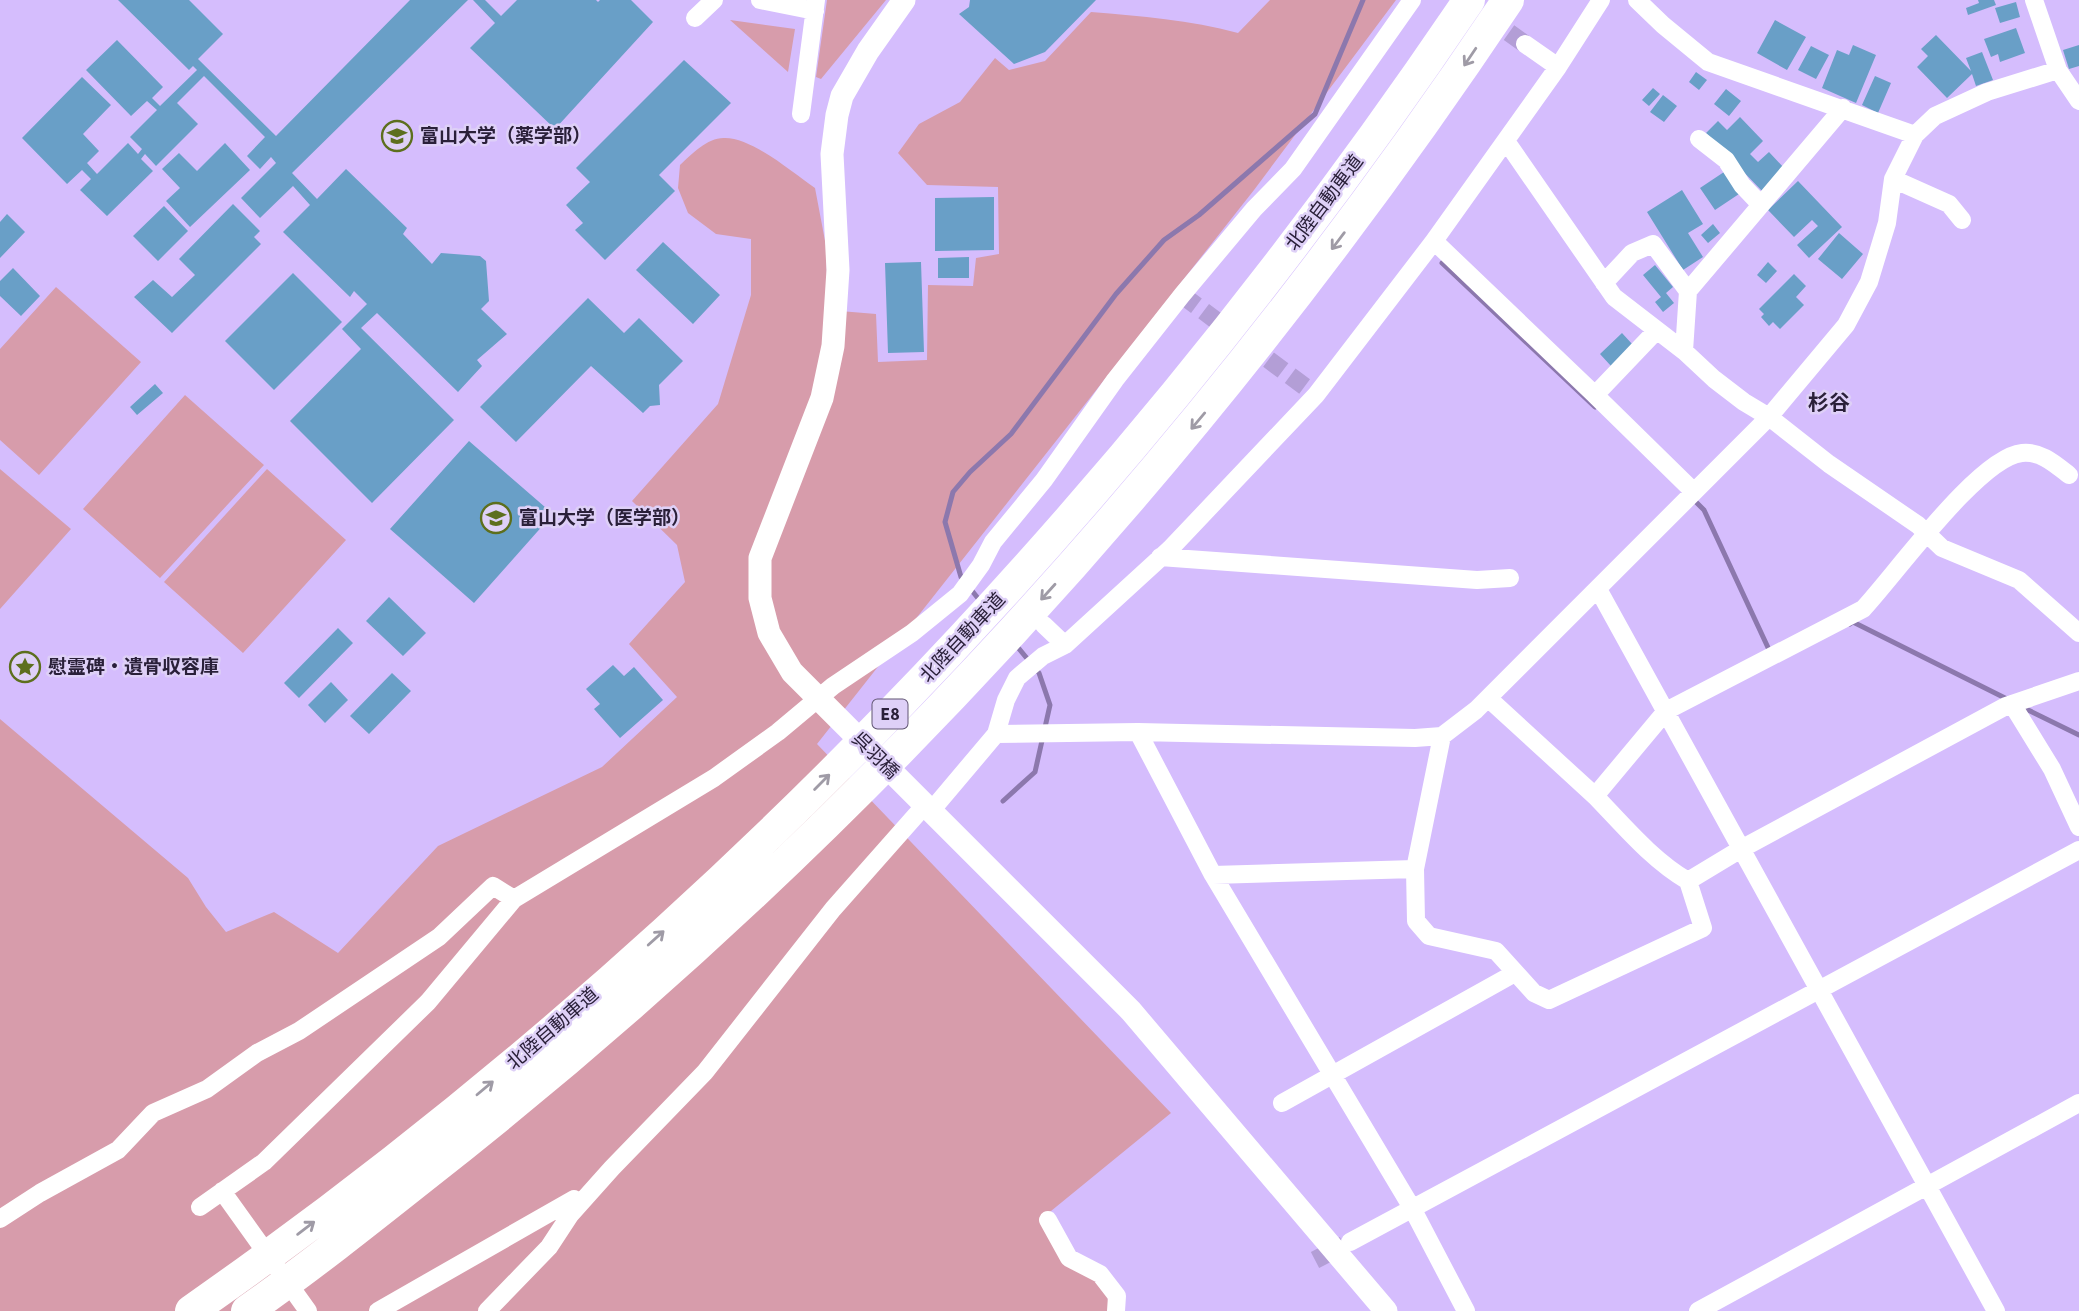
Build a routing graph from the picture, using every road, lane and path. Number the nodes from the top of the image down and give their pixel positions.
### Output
1 (714, 0) edge
2 (760, 0) edge
3 (904, 0) edge
4 (1412, 0) edge
5 (1469, 0) edge
6 (1508, 0) edge
7 (1601, 0) edge
8 (1637, 0) edge
9 (2034, 0) edge
10 (786, 2) edge
11 (815, 5) edge
12 (695, 18) dead end
13 (1525, 44) tunnel mouth
14 (1558, 66) junction
15 (2058, 70) junction
16 (2078, 97) edge
17 (1843, 108) junction
18 (801, 114) dead end
19 (1916, 135) junction
20 (1699, 139) dead end
21 (1506, 141) junction
22 (1893, 179) junction
23 (1761, 205) junction
24 (1962, 220) dead end
25 (1434, 241) junction
26 (1604, 283) junction
27 (1688, 292) junction
28 (1657, 330) junction
29 (1684, 351) junction
30 (1595, 395) junction
31 (1769, 417) junction
32 (2076, 477) edge
33 (1693, 491) junction
34 (1927, 533) junction
35 (1160, 557) junction
36 (1510, 578) dead end
37 (1598, 589) junction
38 (1044, 625) dead end
39 (2079, 634) edge
40 (1065, 645) junction
41 (2079, 681) edge
42 (1488, 698) junction
43 (823, 704) junction
44 (2012, 704) junction
45 (1666, 711) junction
46 (1138, 732) junction
47 (996, 734) junction
48 (1443, 736) junction
49 (1595, 796) junction
50 (926, 806) junction
51 (2079, 827) edge
52 (1741, 849) junction
53 (2079, 850) edge
54 (1415, 869) junction
55 (1213, 875) junction
56 (1688, 881) junction
57 (514, 899) junction
58 (1515, 973) junction
59 (1819, 990) junction
60 (1333, 1076) junction
61 (1282, 1103) dead end
62 (2079, 1103) edge
63 (1927, 1186) junction
64 (222, 1191) junction
65 (573, 1199) dead end
66 (200, 1207) dead end
67 (1412, 1209) junction
68 (0, 1219) edge
69 (1048, 1220) dead end
70 (1350, 1242) tunnel mouth
71 (191, 1311) edge
72 (247, 1311) edge
73 (308, 1311) edge
74 (378, 1311) edge
75 (486, 1311) edge
76 (1116, 1311) edge
77 (1386, 1311) edge
78 (1466, 1311) edge
79 (1698, 1311) edge
80 (1996, 1311) edge

1 - 12 street
2 - 10 street
3 - 43 street, 呉羽橋
4 - 43 street
71 -> 5 highway, 北陸自動車道 / E8
6 -> 72 highway, 北陸自動車道 / E8
7 - 14 street
8 - 17 street
9 - 15 street
10 - 11 street
11 - 18 street
13 - 14 street
14 - 21 street
15 - 16 street
15 - 19 street
17 - 19 street
17 - 23 street
19 - 22 street
20 - 23 street
21 - 25 street
21 - 26 street
22 - 24 street
22 - 31 street
23 - 27 street
25 - 30 street
25 - 35 street
26 - 27 street
26 - 28 street
27 - 29 street
28 - 29 street
28 - 30 street
29 - 31 street
30 - 33 street
31 - 33 street
31 - 34 street
32 - 34 street
33 - 37 street
34 - 39 street
34 - 45 street
35 - 36 street
35 - 40 street
37 - 42 street
37 - 45 street
38 - 40 street
40 - 47 street
41 - 44 street
42 - 48 street
42 - 49 street
43 - 50 street, 呉羽橋
43 - 57 street
44 - 51 street
44 - 52 street
45 - 49 street
45 - 52 street
46 - 47 street
46 - 48 street
46 - 55 street
47 - 50 street
48 - 54 street
49 - 56 street
50 - 75 street
50 - 77 street, 呉羽橋
52 - 56 street
52 - 59 street
53 - 59 street
54 - 55 street
54 - 58 street
55 - 60 street
56 - 58 street
57 - 64 street
57 - 68 street
58 - 60 street
59 - 63 street
59 - 67 street
60 - 61 street
60 - 67 street
62 - 63 street
63 - 79 street
63 - 80 street
64 - 66 street
64 - 73 street
65 - 74 street
67 - 70 street
67 - 78 street
69 - 76 street

